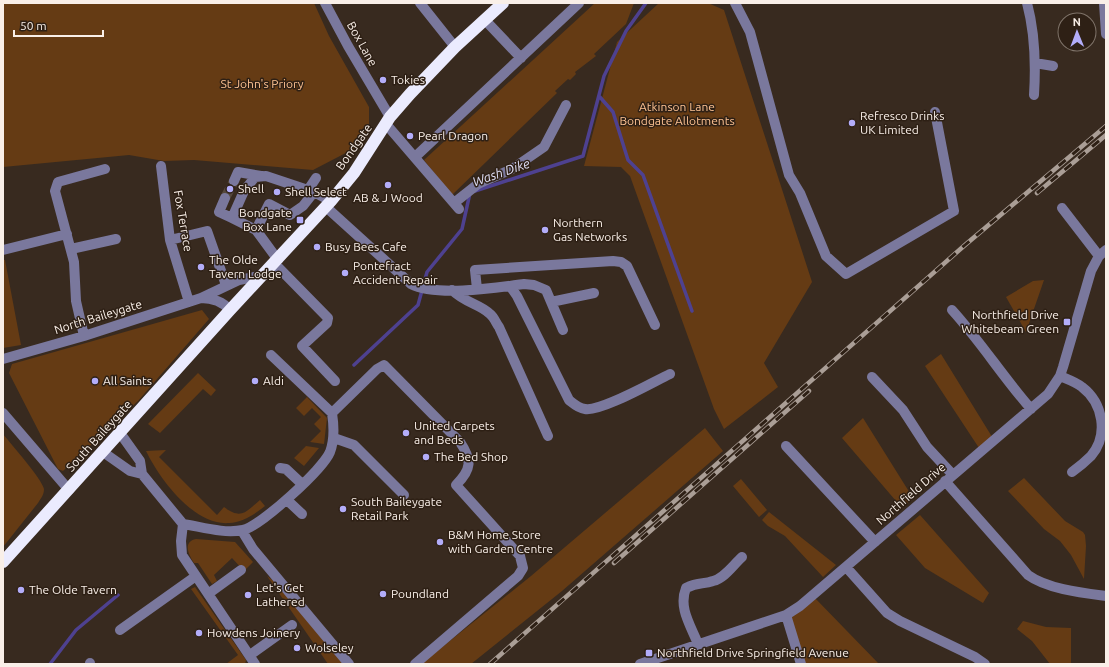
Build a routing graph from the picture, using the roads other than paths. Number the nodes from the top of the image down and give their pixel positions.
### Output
1 (325, 3) edge
2 (420, 3) edge
3 (504, 3) edge
4 (579, 3) edge
5 (735, 3) edge
6 (1027, 3) edge
7 (1104, 3) edge
8 (485, 20) junction
9 (1106, 34) edge
10 (455, 47) junction
11 (521, 58) junction
12 (1035, 63) junction
13 (1053, 66) dead end
14 (1034, 95) dead end
15 (566, 105) dead end
16 (935, 112) dead end
17 (388, 121) junction
18 (414, 157) junction
19 (161, 166) dead end
20 (105, 169) dead end
21 (262, 176) junction
22 (316, 178) dead end
23 (234, 181) tunnel mouth
24 (311, 191) junction
25 (225, 198) tunnel mouth
26 (329, 204) junction
27 (1062, 208) dead end
28 (232, 218) junction
29 (256, 230) junction
30 (67, 234) junction
31 (116, 239) dead end
32 (170, 240) junction
33 (71, 249) junction
34 (3, 250) edge
35 (1103, 253) edge
36 (276, 262) junction
37 (264, 275) junction
38 (226, 286) junction
39 (510, 286) junction
40 (477, 289) junction
41 (452, 290) junction
42 (594, 293) dead end
43 (201, 298) junction
44 (189, 302) junction
45 (551, 302) junction
46 (230, 310) junction
47 (952, 310) dead end
48 (655, 325) dead end
49 (563, 330) dead end
50 (84, 336) junction
51 (271, 354) dead end
52 (3, 359) edge
53 (670, 374) dead end
54 (1060, 376) junction
55 (872, 377) dead end
56 (335, 381) dead end
57 (1031, 409) junction
58 (3, 413) edge
59 (332, 413) junction
60 (120, 433) junction
61 (548, 436) dead end
62 (334, 438) junction
63 (786, 446) dead end
64 (104, 452) junction
65 (280, 468) dead end
66 (1072, 472) dead end
67 (142, 474) junction
68 (949, 478) junction
69 (302, 484) junction
70 (69, 490) junction
71 (404, 495) dead end
72 (287, 500) junction
73 (302, 514) dead end
74 (183, 524) junction
75 (242, 530) junction
76 (875, 542) junction
77 (742, 557) dead end
78 (3, 562) edge
79 (846, 567) junction
80 (241, 570) dead end
81 (196, 576) junction
82 (208, 594) junction
83 (1106, 596) edge
84 (786, 615) junction
85 (292, 624) dead end
86 (120, 630) dead end
87 (698, 644) junction
88 (252, 660) edge
89 (349, 664) edge
90 (415, 664) edge
91 (640, 664) edge
92 (801, 664) edge
93 (985, 664) edge

1 - 17 street, Box Lane
2 - 10 street
3 - 8 highway, Bondgate
4 - 11 street
5 - 16 street
6 - 12 street
7 - 9 street
8 - 10 highway, Bondgate
8 - 11 street
10 - 17 highway, Bondgate
11 - 18 street
12 - 13 street
12 - 14 street
15 - 18 street, Box Lane
17 - 18 street, Box Lane
17 - 26 highway, Bondgate
19 - 32 street, Fox Terrace
20 - 30 street
21 - 23 street
21 - 24 street
21 - 28 street
22 - 24 street
24 - 26 street
24 - 29 street
25 - 28 street
26 - 36 highway, Bondgate
26 - 41 street
27 - 35 street
28 - 29 street
29 - 36 street
30 - 33 street
30 - 34 street
31 - 33 street
32 - 38 street
32 - 44 street, Fox Terrace
33 - 50 street
35 - 54 street, Northfield Drive
36 - 37 highway, Bondgate
36 - 56 street
37 - 38 street, North Baileygate
37 - 46 highway, Bondgate
38 - 43 street, North Baileygate
39 - 40 street
39 - 45 street
39 - 53 street
40 - 41 street
40 - 48 street
41 - 61 street
42 - 45 street
43 - 44 street, North Baileygate
43 - 46 street, North Baileygate
44 - 50 street, North Baileygate
45 - 49 street
46 - 60 highway, South Baileygate
47 - 57 street
50 - 52 street, North Baileygate
51 - 59 street
54 - 57 street, Northfield Drive
54 - 66 street
55 - 68 street
57 - 68 street, Northfield Drive
58 - 70 street
59 - 62 street
59 - 90 street
60 - 64 highway, South Baileygate
60 - 67 street
62 - 69 street
62 - 71 street
63 - 76 street
64 - 67 street
64 - 70 highway, South Baileygate
65 - 69 street
67 - 74 street
68 - 76 street, Northfield Drive
68 - 83 street
69 - 72 street
70 - 78 highway, South Baileygate
72 - 73 street
72 - 75 street
74 - 75 street
74 - 81 street
75 - 89 street
76 - 79 street, Northfield Drive
77 - 87 street
79 - 84 street, Northfield Drive
79 - 93 street
80 - 82 street
81 - 82 street
81 - 86 street
82 - 88 street
84 - 87 street, Northfield Drive
84 - 92 street
85 - 88 street
87 - 91 street, Northfield Drive

